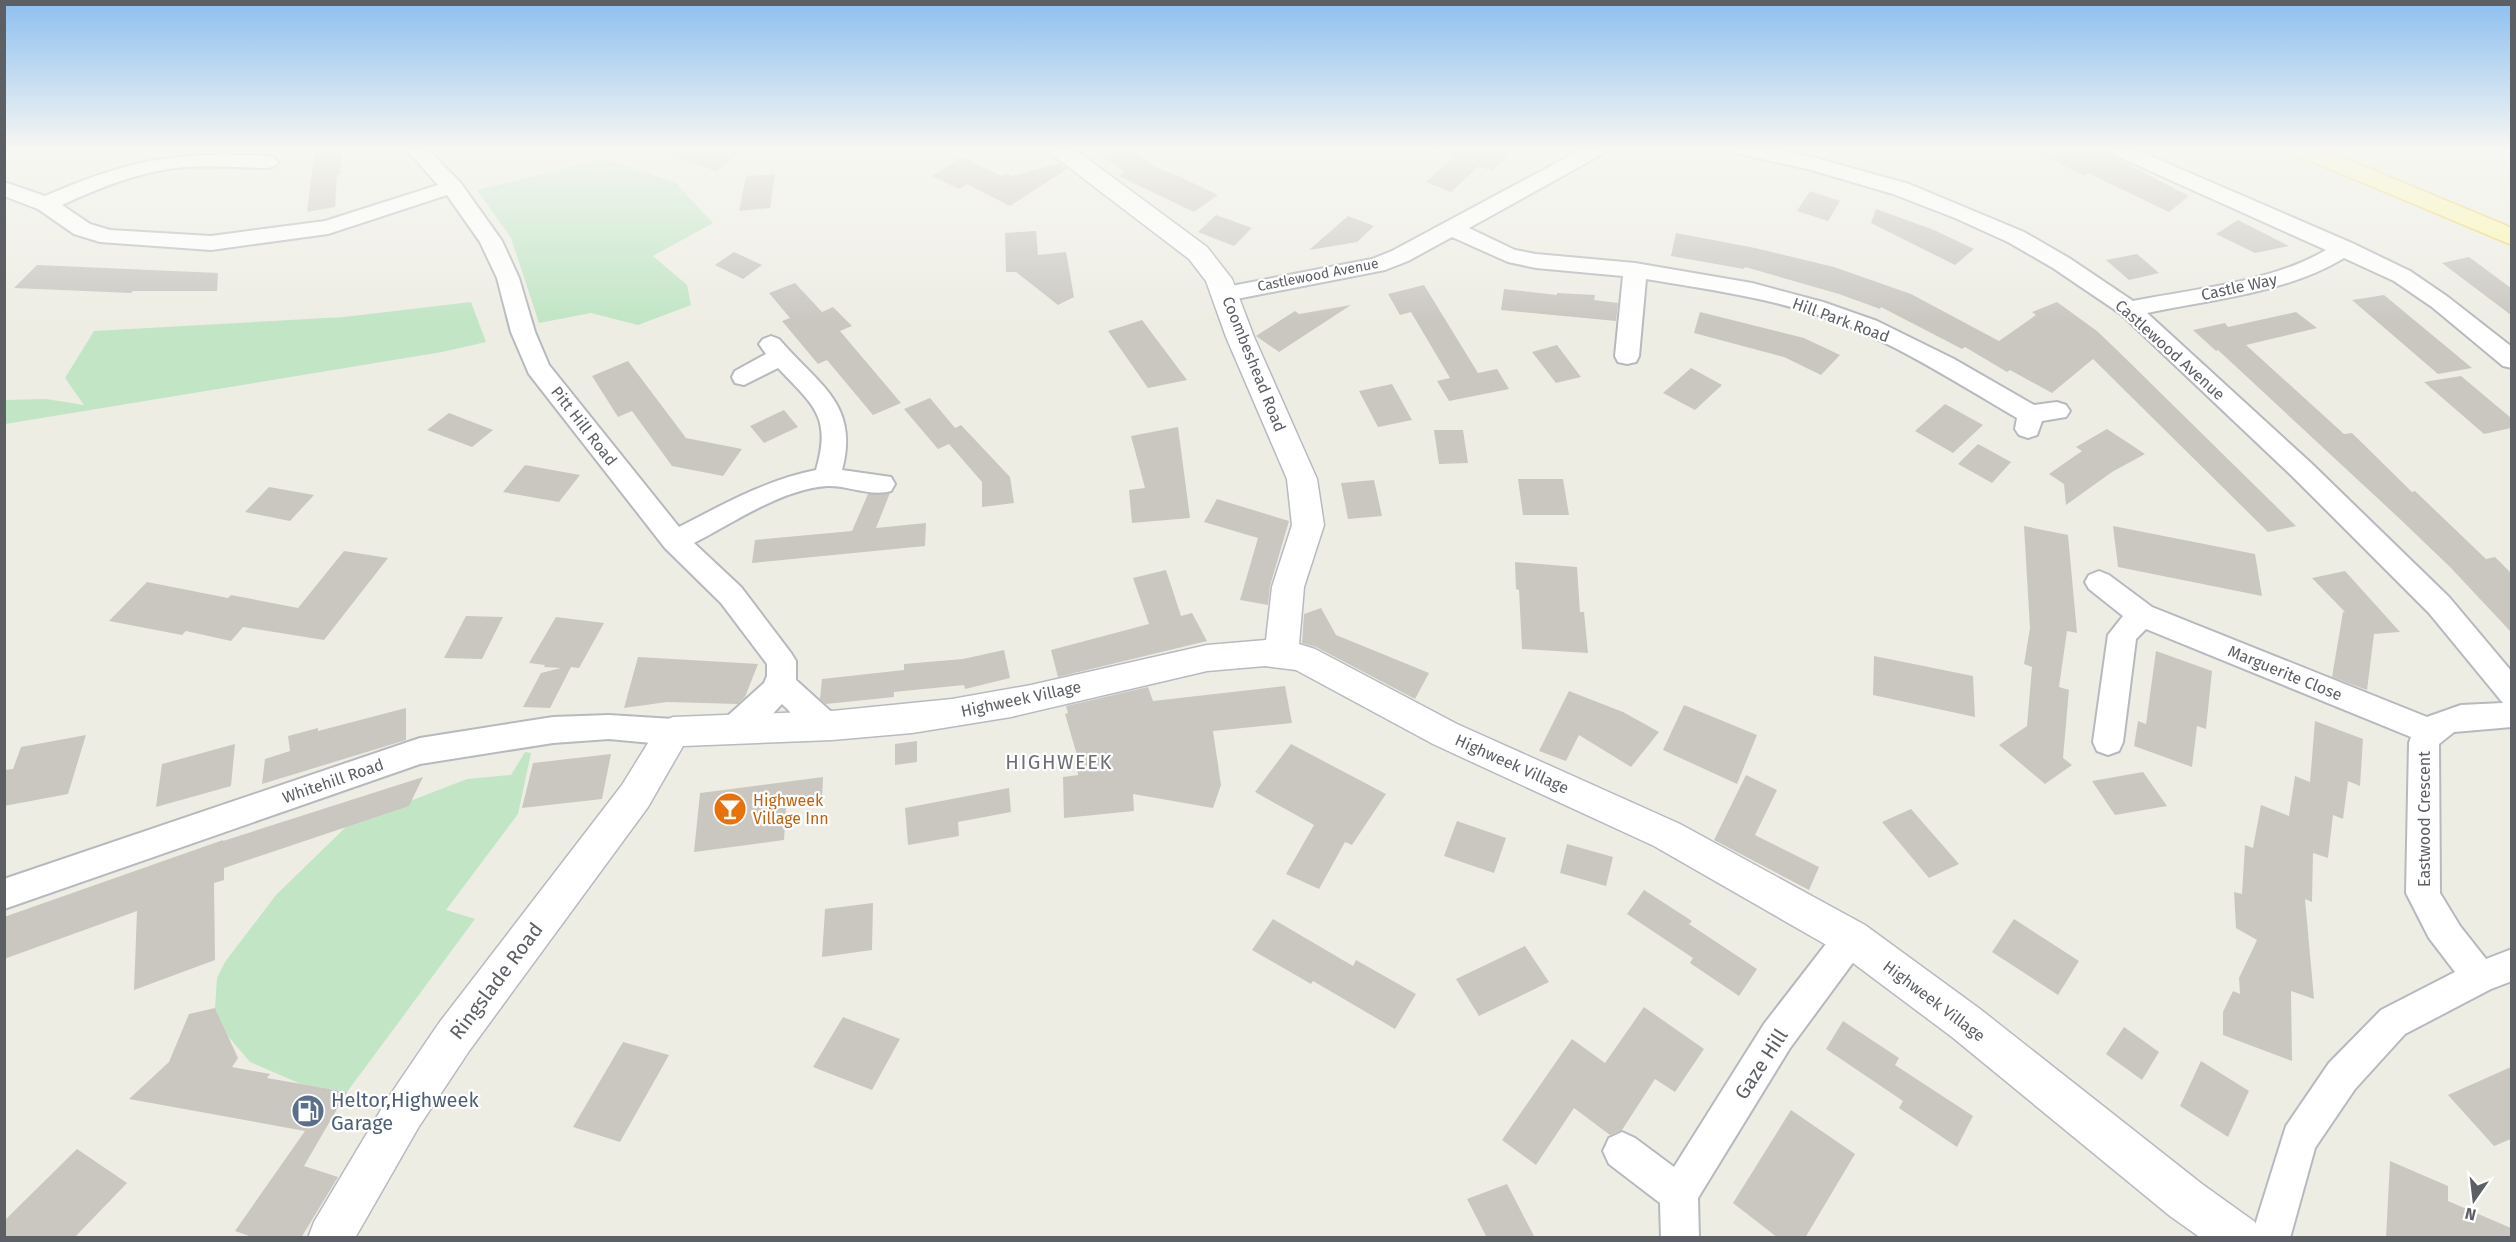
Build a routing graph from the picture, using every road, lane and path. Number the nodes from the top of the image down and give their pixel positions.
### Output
1 (49, 206) edge
2 (393, 206) edge
3 (466, 206) edge
4 (1139, 206) edge
5 (1492, 206) edge
6 (1945, 206) edge
7 (2248, 206) edge
8 (2437, 206) edge
9 (1452, 228) junction
10 (2511, 237) edge
11 (2344, 248) junction
12 (1635, 270) junction
13 (1226, 294) junction
14 (2129, 309) junction
15 (1626, 360) dead end
16 (2511, 360) edge
17 (744, 377) dead end
18 (2057, 411) dead end
19 (827, 477) junction
20 (882, 484) dead end
21 (675, 541) junction
22 (2099, 582) dead end
23 (2142, 615) junction
24 (1281, 652) junction
25 (780, 684) junction
26 (2511, 694) edge
27 (2511, 715) edge
28 (825, 726) junction
29 (733, 730) junction
30 (2428, 731) junction
31 (673, 732) junction
32 (2108, 742) dead end
33 (4, 894) edge
34 (1851, 938) junction
35 (2496, 971) edge
36 (1622, 1151) dead end
37 (1679, 1194) junction
38 (330, 1238) edge
39 (1680, 1238) edge
40 (2239, 1238) edge
41 (2270, 1238) edge

1 - 2 street
3 - 21 street, Pitt Hill Road
4 - 13 street, Coombeshead Road
5 - 9 street, Castlewood Avenue
6 - 14 street, Castlewood Avenue
7 - 11 street
8 - 10 main road
9 - 12 street, Hill Park Road
9 - 13 street, Castlewood Avenue
11 - 14 street, Castle Way
11 - 16 street
12 - 15 street
12 - 18 street, Hill Park Road
13 - 24 street, Coombeshead Road
14 - 26 street, Castlewood Avenue
17 - 19 street
19 - 20 street
19 - 21 street
21 - 25 street, Pitt Hill Road
22 - 23 street, Marguerite Close
23 - 30 street, Marguerite Close
23 - 32 street
24 - 28 street, Highweek Village
24 - 34 street, Highweek Village
25 - 28 street
25 - 29 street
27 - 30 street, Eastwood Crescent
28 - 29 street, Highweek Village
29 - 31 street, Highweek Village
30 - 35 street, Eastwood Crescent
31 - 33 street, Whitehill Road
31 - 38 street, Ringslade Road
34 - 37 street, Gaze Hill
34 - 40 street, Highweek Village
35 - 41 street
36 - 37 street
37 - 39 street

